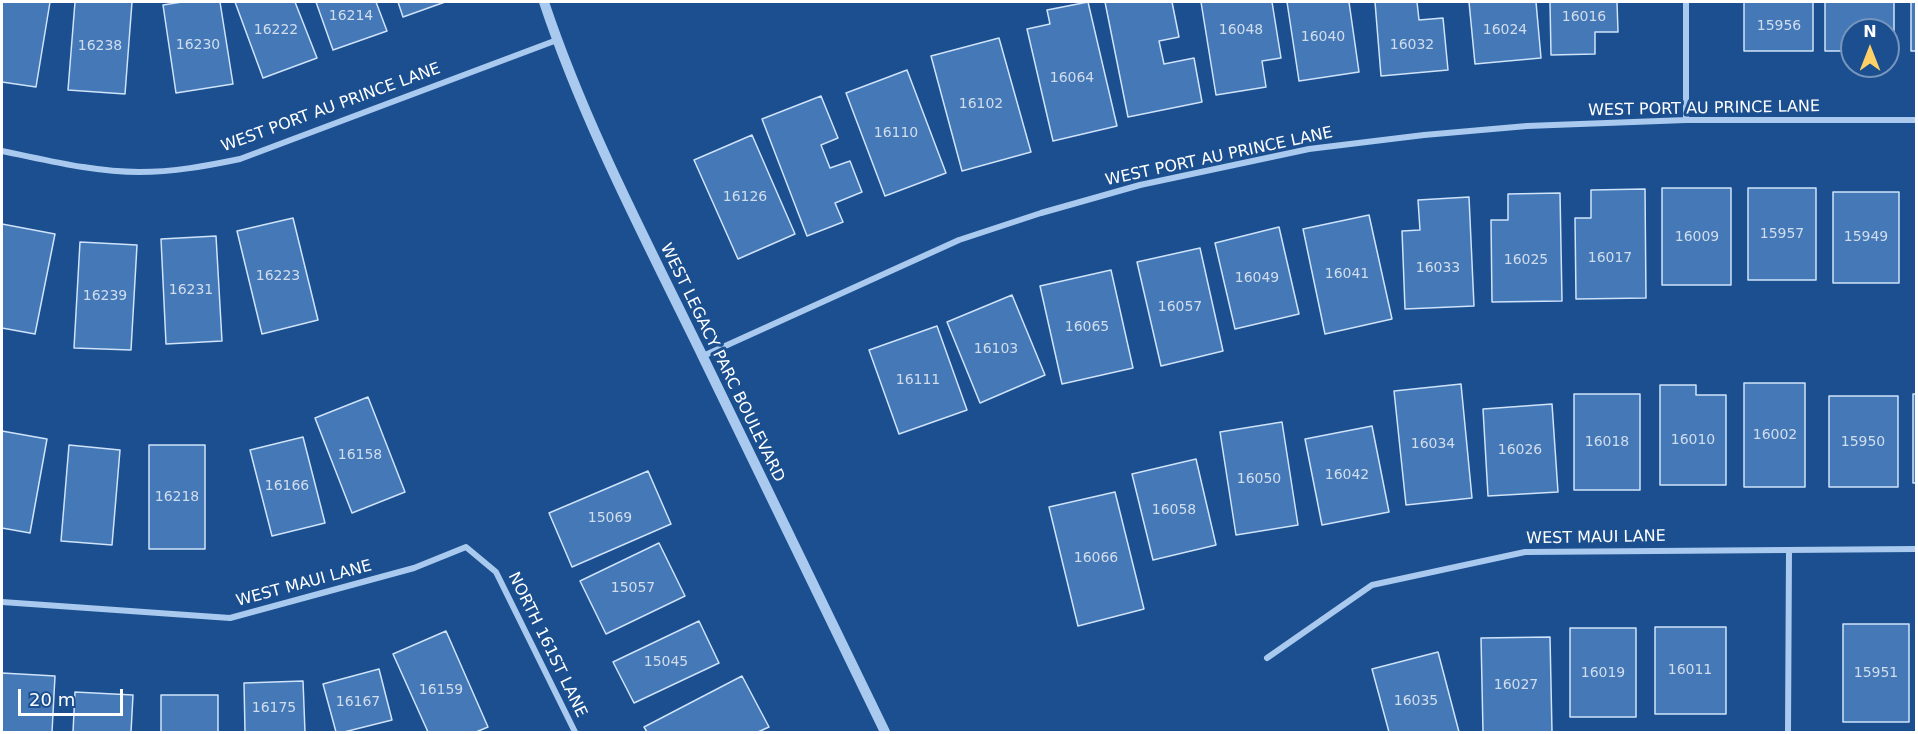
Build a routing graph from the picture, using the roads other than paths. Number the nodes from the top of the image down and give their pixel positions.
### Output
1 (544, 2) edge
2 (1686, 2) edge
3 (557, 40) junction
4 (1686, 120) junction
5 (1917, 120) edge
6 (2, 151) edge
7 (703, 356) junction
8 (466, 548) joint
9 (1917, 549) edge
10 (1790, 550) junction
11 (2, 603) edge
12 (1267, 658) dead end
13 (576, 732) edge
14 (885, 732) edge
15 (1788, 732) edge

1 - 3 street, WEST LEGACY PARC BOULEVARD
2 - 4 street
3 - 6 street, WEST PORT AU PRINCE LANE
3 - 7 street, WEST LEGACY PARC BOULEVARD
4 - 5 street, WEST PORT AU PRINCE LANE
4 - 7 street, WEST PORT AU PRINCE LANE
7 - 14 street, WEST LEGACY PARC BOULEVARD
8 - 11 street, WEST MAUI LANE
8 - 13 street, NORTH 161ST LANE
9 - 10 street, WEST MAUI LANE
10 - 12 street, WEST MAUI LANE
10 - 15 street

